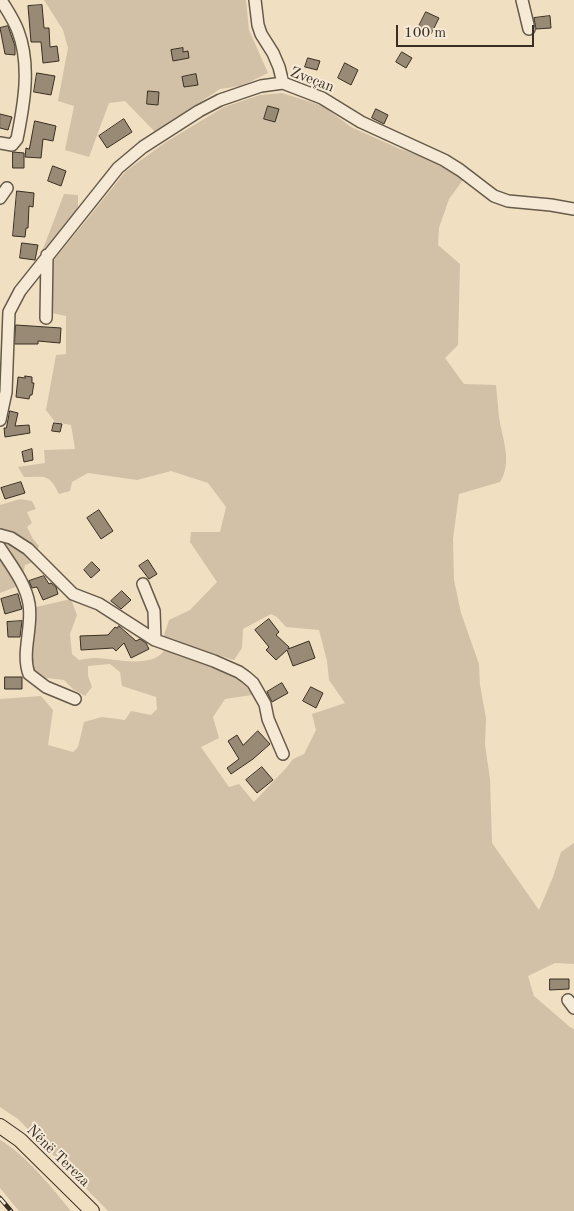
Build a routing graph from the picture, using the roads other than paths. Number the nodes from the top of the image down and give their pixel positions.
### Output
1 (1, 0) edge
2 (255, 0) edge
3 (522, 0) edge
4 (529, 29) dead end
5 (282, 83) junction
6 (0, 143) edge
7 (7, 188) dead end
8 (0, 198) edge
9 (574, 209) edge
10 (47, 255) junction
11 (46, 318) dead end
12 (0, 420) edge
13 (0, 535) edge
14 (0, 548) edge
15 (143, 584) dead end
16 (155, 640) junction
17 (75, 699) dead end
18 (283, 754) dead end
19 (0, 1126) edge
20 (92, 1211) edge

1 - 6 street
2 - 5 street
3 - 4 street
5 - 9 street, Zveçan
5 - 10 street, Zveçan
7 - 8 street
10 - 11 street
10 - 12 street, Zveçan
13 - 16 street
14 - 17 street
15 - 16 street
16 - 18 street
19 - 20 main road, Nënë Tereza

